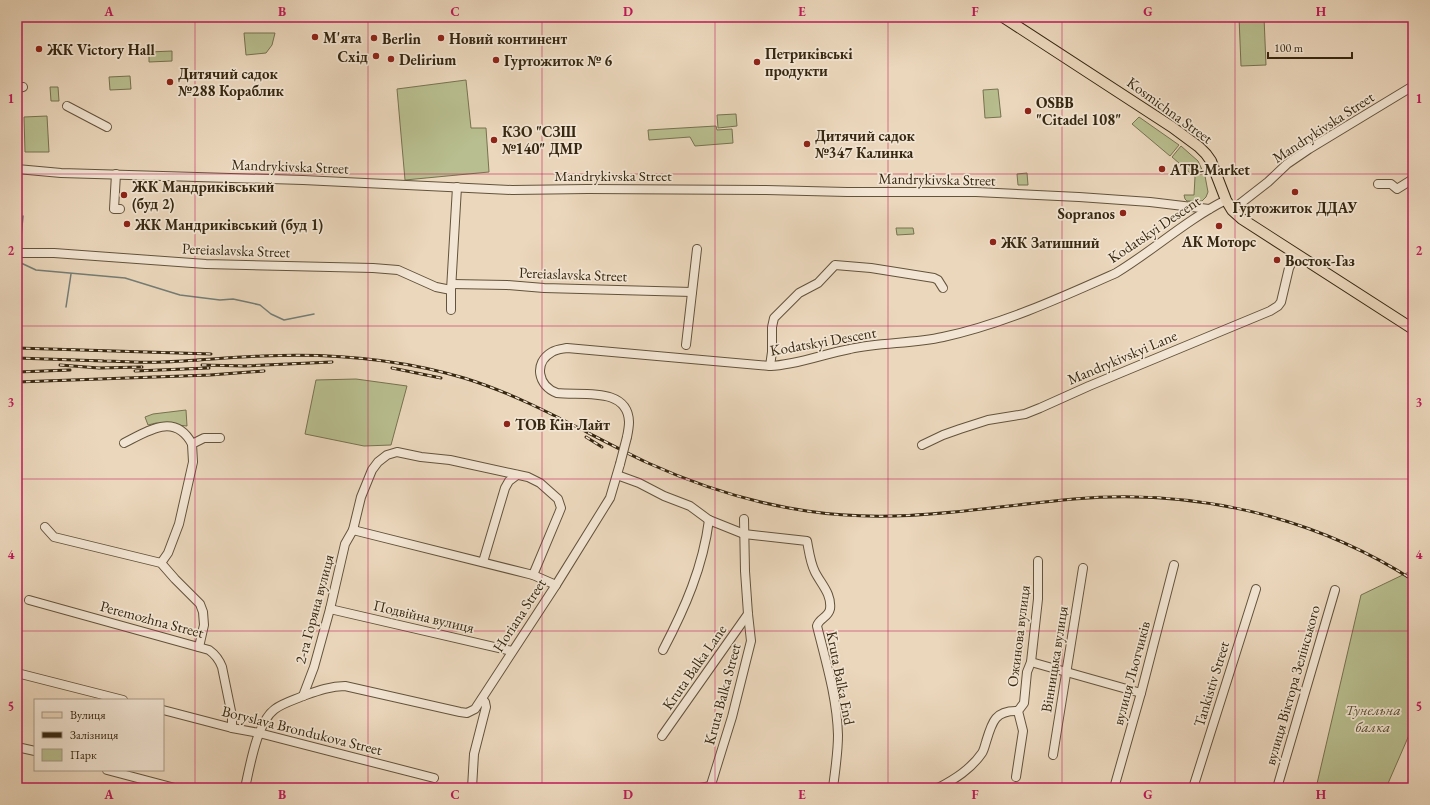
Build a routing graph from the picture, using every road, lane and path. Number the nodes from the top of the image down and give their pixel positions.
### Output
1 (1003, 17) edge
2 (1413, 86) edge
3 (67, 106) dead end
4 (107, 127) dead end
5 (17, 169) edge
6 (116, 174) junction
7 (1413, 179) edge
8 (1378, 184) dead end
9 (457, 187) junction
10 (1226, 200) junction
11 (120, 209) dead end
12 (1209, 209) junction
13 (1232, 210) junction
14 (697, 249) dead end
15 (17, 253) edge
16 (1296, 254) junction
17 (452, 287) junction
18 (943, 288) dead end
19 (692, 292) junction
20 (451, 310) dead end
21 (1413, 329) edge
22 (686, 345) dead end
23 (770, 366) junction
24 (220, 438) dead end
25 (124, 443) dead end
26 (192, 444) junction
27 (922, 445) dead end
28 (620, 464) joint
29 (517, 475) junction
30 (617, 475) junction
31 (744, 519) dead end
32 (709, 520) junction
33 (45, 527) dead end
34 (352, 530) junction
35 (744, 534) junction
36 (1038, 561) dead end
37 (483, 562) junction
38 (162, 563) junction
39 (1174, 565) dead end
40 (1083, 568) dead end
41 (533, 575) junction
42 (556, 585) junction
43 (1256, 589) dead end
44 (1335, 590) dead end
45 (29, 600) dead end
46 (330, 609) junction
47 (748, 614) junction
48 (199, 646) junction
49 (663, 650) dead end
50 (512, 651) junction
51 (1031, 662) junction
52 (1067, 672) junction
53 (17, 673) edge
54 (1141, 693) junction
55 (303, 696) junction
56 (118, 699) edge
57 (482, 699) junction
58 (164, 710) edge
59 (1018, 712) junction
60 (232, 728) junction
61 (259, 733) junction
62 (662, 736) dead end
63 (17, 746) edge
64 (34, 751) edge
65 (1053, 755) dead end
66 (110, 771) edge
67 (1016, 777) dead end
68 (434, 778) dead end
69 (710, 787) edge
70 (175, 788) edge
71 (245, 788) edge
72 (472, 788) edge
73 (700, 788) edge
74 (833, 788) edge
75 (938, 788) edge
76 (1114, 788) edge
77 (1193, 788) edge
78 (1277, 788) edge

1 - 10 main road, Kosmichna Street
2 - 13 street, Mandrykivska Street
3 - 4 street
5 - 6 street, Mandrykivska Street
6 - 9 street, Mandrykivska Street
6 - 11 street
7 - 8 street
9 - 12 street, Mandrykivska Street
9 - 17 street
10 - 12 street, Kodatskyi Descent
10 - 13 main road, Kosmichna Street
12 - 23 street, Kodatskyi Descent
13 - 16 main road, Kosmichna Street
14 - 19 street
15 - 17 street, Pereiaslavska Street
16 - 21 main road, Kosmichna Street
16 - 27 street, Mandrykivskyi Lane
17 - 19 street, Pereiaslavska Street
17 - 20 street
18 - 23 street
19 - 22 street
23 - 28 street, Kodatskyi Descent, bridge
24 - 26 street
25 - 26 street
26 - 38 street
28 - 30 street, Horiana Street
29 - 34 street, 2-га Горяна вулиця
29 - 37 street
29 - 41 street, 2-га Горяна вулиця
30 - 32 street
30 - 42 street, Horiana Street
31 - 35 street
32 - 35 street
32 - 49 street
33 - 38 street
34 - 37 street
34 - 46 street, 2-га Горяна вулиця
35 - 47 street, Kruta Balka Street
35 - 74 street, Kruta Balka End
36 - 51 street, Ожинова вулиця
37 - 41 street
38 - 48 street
39 - 54 street, вулиця Льотчиків
40 - 52 street, Вінницька вулиця
41 - 42 street
42 - 50 street, Horiana Street
43 - 77 street, Tankistiv Street
44 - 78 street, вулиця Віктора Зелінського
45 - 48 street, Peremozhna Street
46 - 50 street, Подвійна вулиця
46 - 55 street, 2-га Горяна вулиця
47 - 62 street, Kruta Balka Lane
47 - 69 street, Kruta Balka Street
48 - 60 street, Peremozhna Street
50 - 57 street, Horiana Street
51 - 52 street
51 - 59 street, Ожинова вулиця
52 - 54 street
52 - 65 street, Вінницька вулиця
53 - 56 street
54 - 76 street, вулиця Льотчиків
55 - 57 street
55 - 61 street
57 - 72 street
58 - 60 street, Boryslava Brondukova Street
59 - 67 street
59 - 75 street
60 - 61 street, Boryslava Brondukova Street
61 - 68 street, Boryslava Brondukova Street
61 - 71 street
63 - 64 street
66 - 70 street
69 - 73 street

